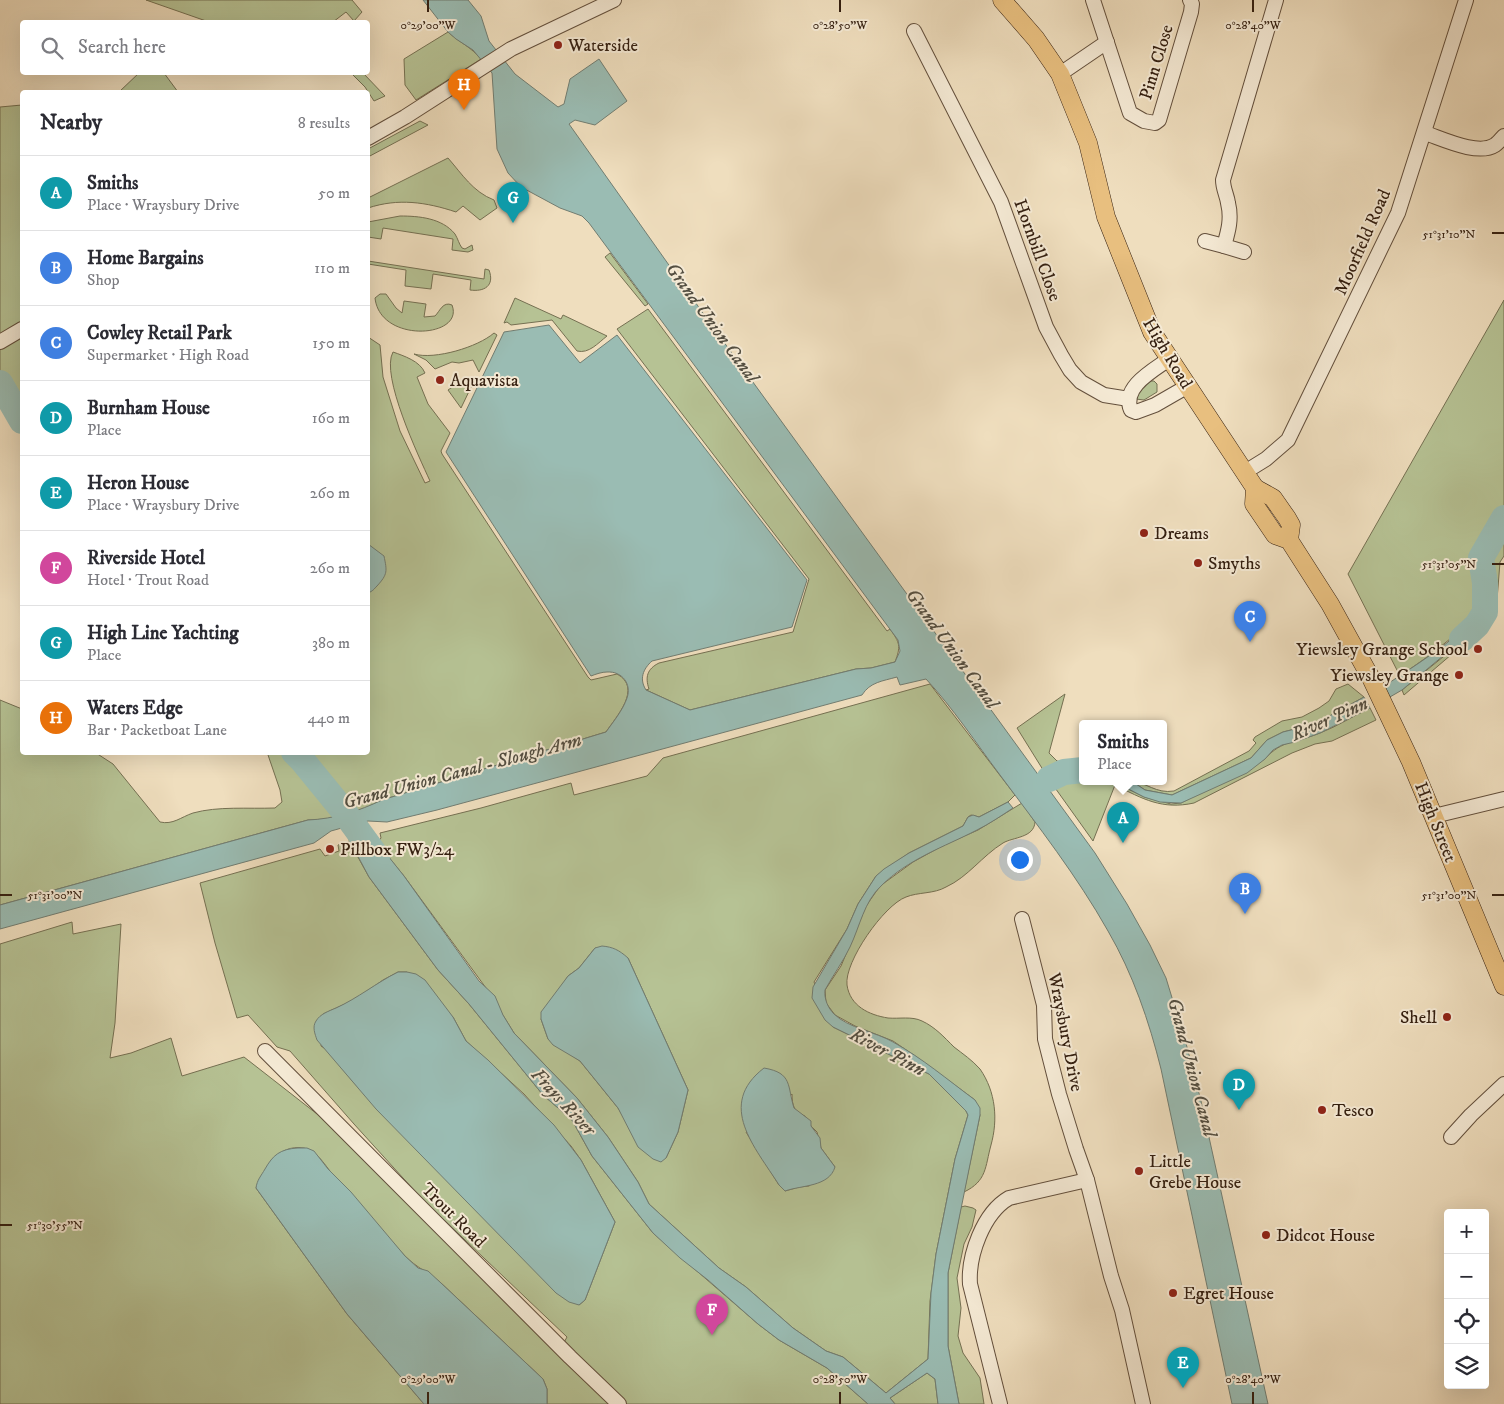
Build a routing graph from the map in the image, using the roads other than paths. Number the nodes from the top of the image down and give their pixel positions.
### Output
1 (614, 0) edge
2 (1002, 0) edge
3 (1093, 0) edge
4 (1190, 0) edge
5 (1276, 0) edge
6 (1466, 0) edge
7 (914, 32) dead end
8 (1107, 42) junction
9 (1060, 74) junction
10 (1425, 133) junction
11 (1504, 136) edge
12 (370, 137) edge
13 (1205, 241) dead end
14 (1224, 246) junction
15 (1244, 252) dead end
16 (20, 330) edge
17 (0, 342) edge
18 (1169, 359) junction
19 (1188, 386) junction
20 (1129, 399) junction
21 (1245, 472) junction
22 (1373, 683) joint
23 (1504, 799) edge
24 (1434, 816) junction
25 (1022, 919) dead end
26 (1504, 986) edge
27 (265, 1051) dead end
28 (1504, 1084) edge
29 (1451, 1137) dead end
30 (1087, 1180) junction
31 (619, 1404) edge
32 (1000, 1404) edge
33 (1142, 1404) edge

1 - 12 street
2 - 9 main road, High Road
3 - 8 street, Pinn Close
4 - 8 street, Pinn Close
5 - 14 street
6 - 10 street, Moorfield Road
7 - 20 street, Hornbill Close
8 - 9 street
9 - 18 main road, High Road
10 - 11 street
10 - 21 street, Moorfield Road
13 - 14 street
14 - 15 street
16 - 17 street
18 - 19 main road, High Road
18 - 20 street
19 - 20 street
19 - 21 main road, High Road
21 - 22 main road, High Road
22 - 24 main road, High Street
23 - 24 street
24 - 26 main road, High Street
25 - 30 street, Wraysbury Drive
27 - 31 street, Trout Road
28 - 29 street
30 - 32 street
30 - 33 street, Wraysbury Drive

